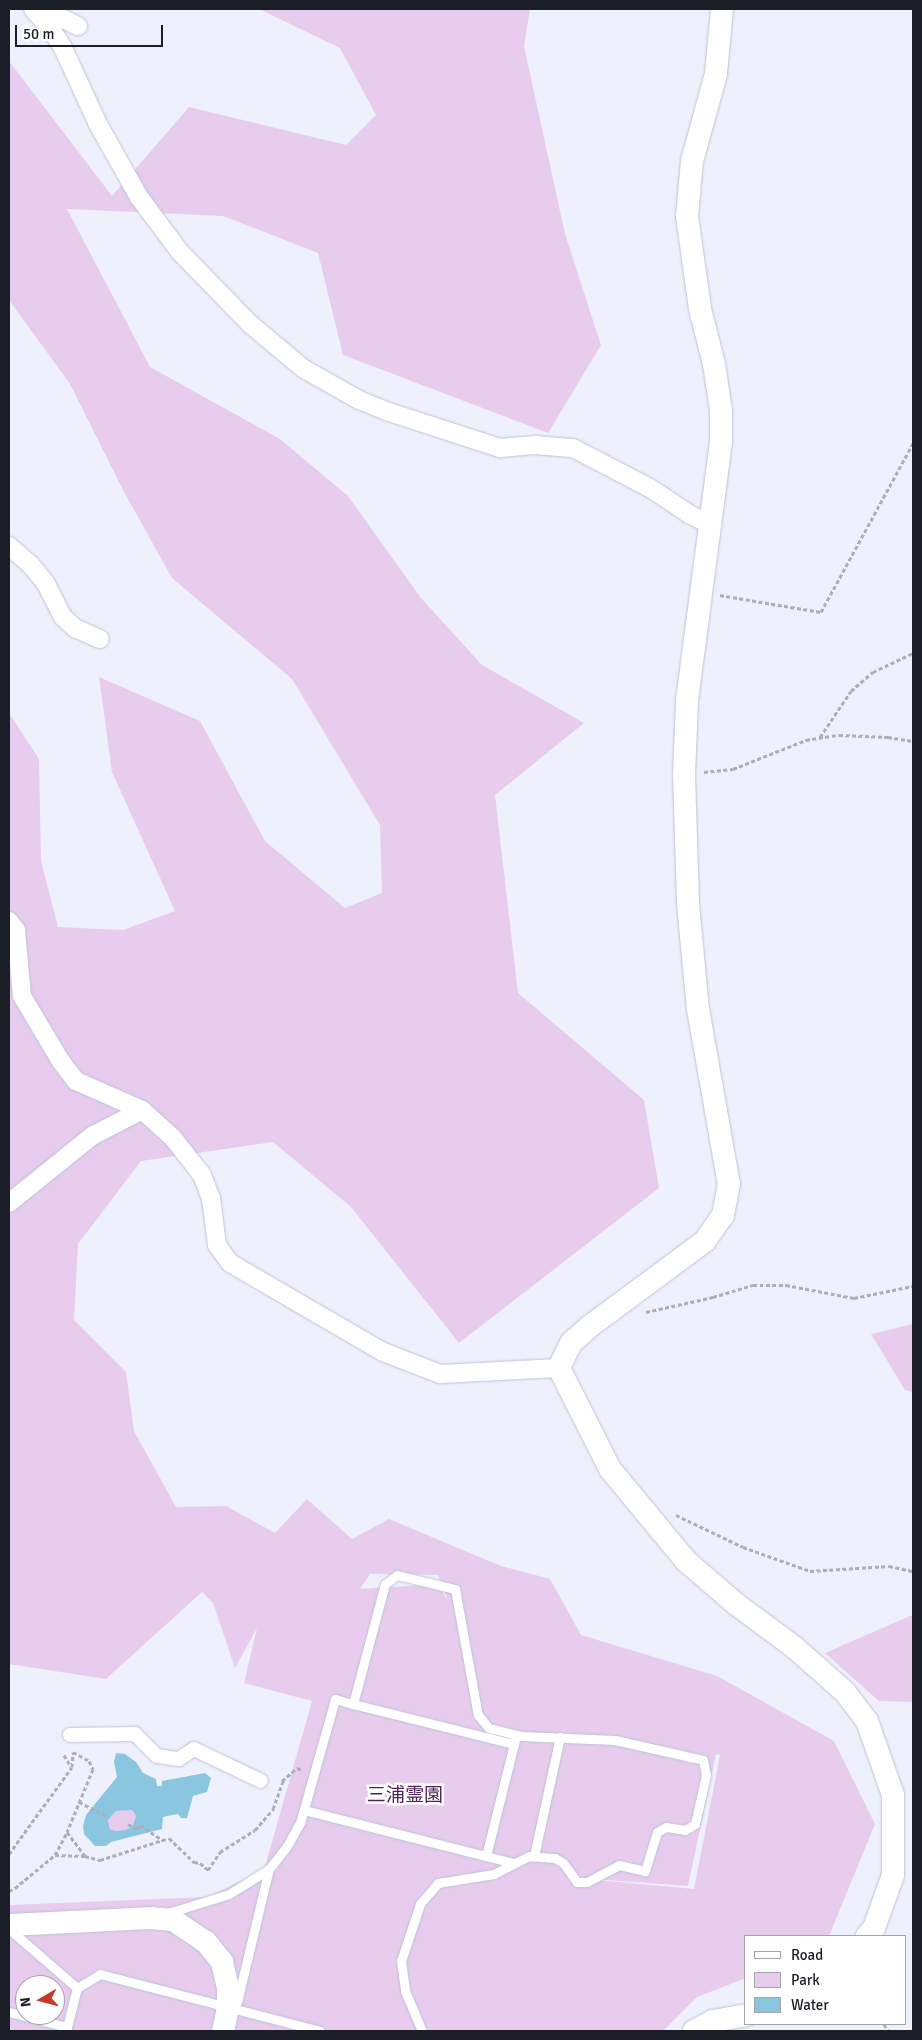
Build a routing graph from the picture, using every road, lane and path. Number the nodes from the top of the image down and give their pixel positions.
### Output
1 (33, 9) edge
2 (43, 9) edge
3 (722, 9) edge
4 (78, 26) dead end
5 (913, 443) edge
6 (711, 526) junction
7 (9, 546) edge
8 (702, 592) junction
9 (100, 639) dead end
10 (913, 653) edge
11 (820, 738) junction
12 (913, 741) edge
13 (684, 775) junction
14 (9, 921) edge
15 (142, 1110) junction
16 (9, 1203) edge
17 (913, 1286) edge
18 (638, 1314) dead end
19 (558, 1368) junction
20 (647, 1512) junction
21 (913, 1571) edge
22 (354, 1704) junction
23 (70, 1735) dead end
24 (560, 1737) junction
25 (515, 1740) junction
26 (64, 1755) dead end
27 (72, 1767) junction
28 (314, 1773) junction
29 (261, 1781) joint
30 (283, 1781) junction
31 (79, 1802) junction
32 (304, 1810) junction
33 (106, 1816) dead end
34 (128, 1824) dead end
35 (66, 1832) junction
36 (163, 1840) junction
37 (9, 1854) edge
38 (55, 1856) junction
39 (85, 1856) junction
40 (486, 1856) junction
41 (534, 1856) junction
42 (513, 1863) junction
43 (268, 1869) junction
44 (9, 1891) edge
45 (150, 1918) junction
46 (9, 1925) edge
47 (9, 1930) edge
48 (868, 1935) edge
49 (77, 1988) junction
50 (232, 2008) junction
51 (9, 2012) edge
52 (744, 2015) edge
53 (67, 2029) edge
54 (223, 2031) edge
55 (320, 2031) edge
56 (422, 2031) edge
57 (694, 2031) edge

1 - 6 street
2 - 4 street
3 - 6 street
5 - 8 path
6 - 8 street
7 - 9 street
8 - 13 street
10 - 11 path
11 - 12 path
11 - 13 path
13 - 19 street
14 - 15 street
15 - 16 street
15 - 19 street
17 - 18 path
19 - 20 street
20 - 21 path
20 - 48 street
22 - 25 lane
22 - 25 lane
22 - 28 lane
23 - 29 street
24 - 25 lane
24 - 41 lane
24 - 41 lane
25 - 40 lane
26 - 27 path
27 - 31 path
27 - 37 path
28 - 30 path
28 - 32 lane
29 - 30 path
30 - 36 path
31 - 33 path
31 - 35 path
32 - 40 lane
32 - 43 lane
34 - 36 path
35 - 38 path
35 - 39 path
36 - 39 path
38 - 39 path
38 - 44 path
40 - 42 lane
41 - 42 lane
42 - 56 lane
43 - 45 lane
43 - 50 lane
45 - 46 street
45 - 50 street
47 - 49 lane
49 - 50 lane
49 - 53 lane
50 - 54 street
50 - 55 lane
51 - 53 lane
52 - 57 street

